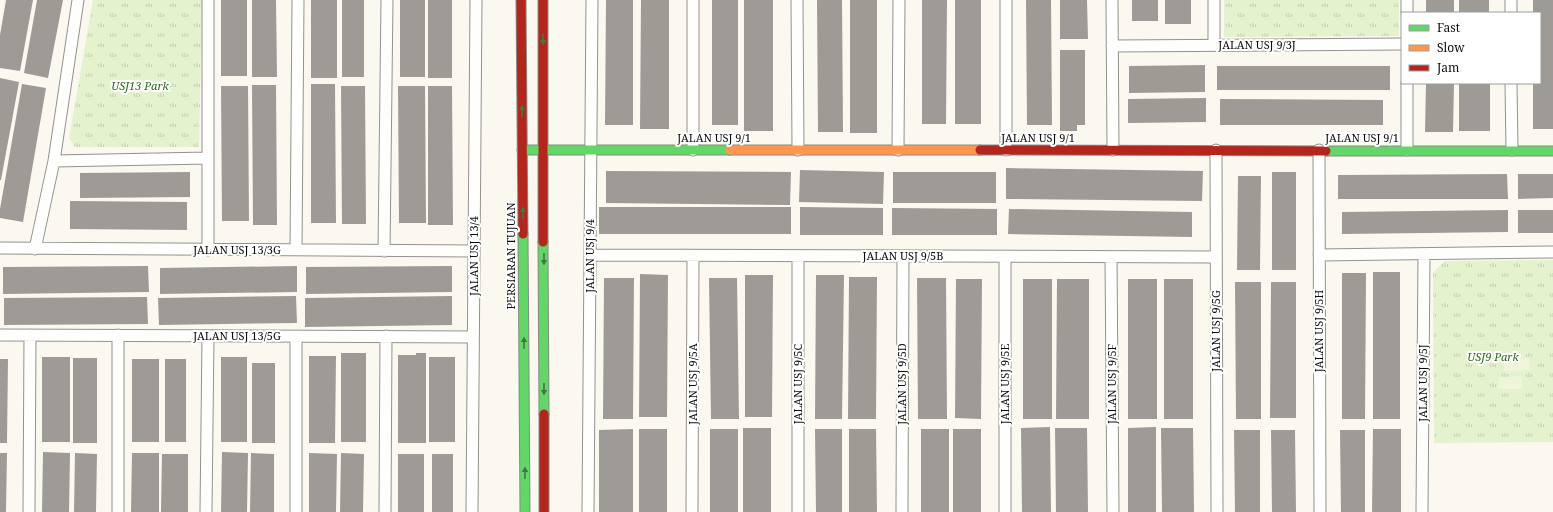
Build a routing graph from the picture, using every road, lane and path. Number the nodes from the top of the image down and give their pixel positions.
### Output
1 (78, 0) edge
2 (208, 0) edge
3 (298, 0) edge
4 (387, 0) edge
5 (476, 0) edge
6 (521, 0) edge
7 (543, 0) edge
8 (592, 0) edge
9 (693, 0) edge
10 (798, 0) edge
11 (899, 0) edge
12 (1006, 0) edge
13 (1112, 0) edge
14 (1214, 0) edge
15 (1407, 0) edge
16 (1511, 0) edge
17 (1407, 12) edge
18 (1511, 12) edge
19 (1401, 44) edge
20 (1214, 45) junction
21 (1112, 46) junction
22 (1407, 84) edge
23 (1511, 84) edge
24 (522, 150) junction
25 (544, 150) junction
26 (590, 150) junction
27 (693, 150) junction
28 (798, 150) junction
29 (898, 150) junction
30 (1006, 150) junction
31 (1113, 150) junction
32 (1216, 150) junction
33 (1319, 150) junction
34 (1407, 150) junction
35 (1512, 150) junction
36 (1553, 151) edge
37 (208, 158) junction
38 (54, 161) junction
39 (0, 248) edge
40 (35, 249) junction
41 (208, 250) junction
42 (296, 250) junction
43 (384, 251) junction
44 (474, 251) junction
45 (1553, 252) edge
46 (1424, 254) junction
47 (590, 255) junction
48 (1319, 255) junction
49 (693, 256) junction
50 (798, 256) junction
51 (903, 256) junction
52 (1005, 256) junction
53 (1111, 257) junction
54 (1216, 257) junction
55 (0, 335) edge
56 (30, 335) junction
57 (118, 335) junction
58 (208, 336) junction
59 (296, 336) junction
60 (386, 336) junction
61 (473, 337) junction
62 (29, 512) edge
63 (118, 512) edge
64 (206, 512) edge
65 (296, 512) edge
66 (385, 512) edge
67 (472, 512) edge
68 (525, 512) edge
69 (544, 512) edge
70 (588, 512) edge
71 (692, 512) edge
72 (798, 512) edge
73 (902, 512) edge
74 (1006, 512) edge
75 (1113, 512) edge
76 (1217, 512) edge
77 (1320, 512) edge
78 (1422, 512) edge

1 - 38 street
2 - 37 street
3 - 42 street
4 - 43 street
5 - 44 street, JALAN USJ 13/4
24 -> 6 street, PERSIARAN TUJUAN
7 -> 25 street
8 - 26 street, JALAN USJ 9/4
9 - 27 street
10 - 28 street
11 - 29 street
12 - 30 street
13 - 21 street
14 - 20 street
15 - 17 street
16 - 18 street
19 - 20 street, JALAN USJ 9/3J
20 - 21 street, JALAN USJ 9/3J
21 - 31 street
22 - 34 street
23 - 35 street
24 - 25 street, JALAN USJ 9/1
68 -> 24 street, PERSIARAN TUJUAN
25 - 26 street, JALAN USJ 9/1
25 -> 69 street
26 - 27 street, JALAN USJ 9/1
26 - 47 street, JALAN USJ 9/4
27 - 28 street, JALAN USJ 9/1
28 - 29 street, JALAN USJ 9/1
29 - 30 street, JALAN USJ 9/1
30 - 31 street, JALAN USJ 9/1
31 - 32 street, JALAN USJ 9/1
32 - 33 street, JALAN USJ 9/1
32 - 54 street, JALAN USJ 9/5G
33 - 34 street, JALAN USJ 9/1
33 - 48 street, JALAN USJ 9/5H
34 - 35 street, JALAN USJ 9/1
35 - 36 street, JALAN USJ 9/1
37 - 38 street
37 - 41 street
38 - 40 street
39 - 40 street, JALAN USJ 13/3G
40 - 41 street, JALAN USJ 13/3G
41 - 42 street, JALAN USJ 13/3G
42 - 43 street, JALAN USJ 13/3G
43 - 44 street, JALAN USJ 13/3G
44 - 61 street, JALAN USJ 13/4
45 - 46 street
46 - 48 street
46 - 78 street, JALAN USJ 9/5J
47 - 49 street, JALAN USJ 9/5B
47 - 70 street, JALAN USJ 9/4
48 - 77 street, JALAN USJ 9/5H
49 - 50 street, JALAN USJ 9/5B
49 - 71 street, JALAN USJ 9/5A
50 - 51 street, JALAN USJ 9/5B
50 - 72 street, JALAN USJ 9/5C
51 - 52 street, JALAN USJ 9/5B
51 - 73 street, JALAN USJ 9/5D
52 - 53 street, JALAN USJ 9/5B
52 - 74 street, JALAN USJ 9/5E
53 - 54 street, JALAN USJ 9/5B
53 - 75 street, JALAN USJ 9/5F
54 - 76 street, JALAN USJ 9/5G
55 - 56 street, JALAN USJ 13/5G
56 - 57 street, JALAN USJ 13/5G
56 - 62 street
57 - 58 street, JALAN USJ 13/5G
57 - 63 street
58 - 59 street, JALAN USJ 13/5G
58 - 64 street
59 - 60 street, JALAN USJ 13/5G
59 - 65 street
60 - 61 street, JALAN USJ 13/5G
60 - 66 street
61 - 67 street, JALAN USJ 13/4

